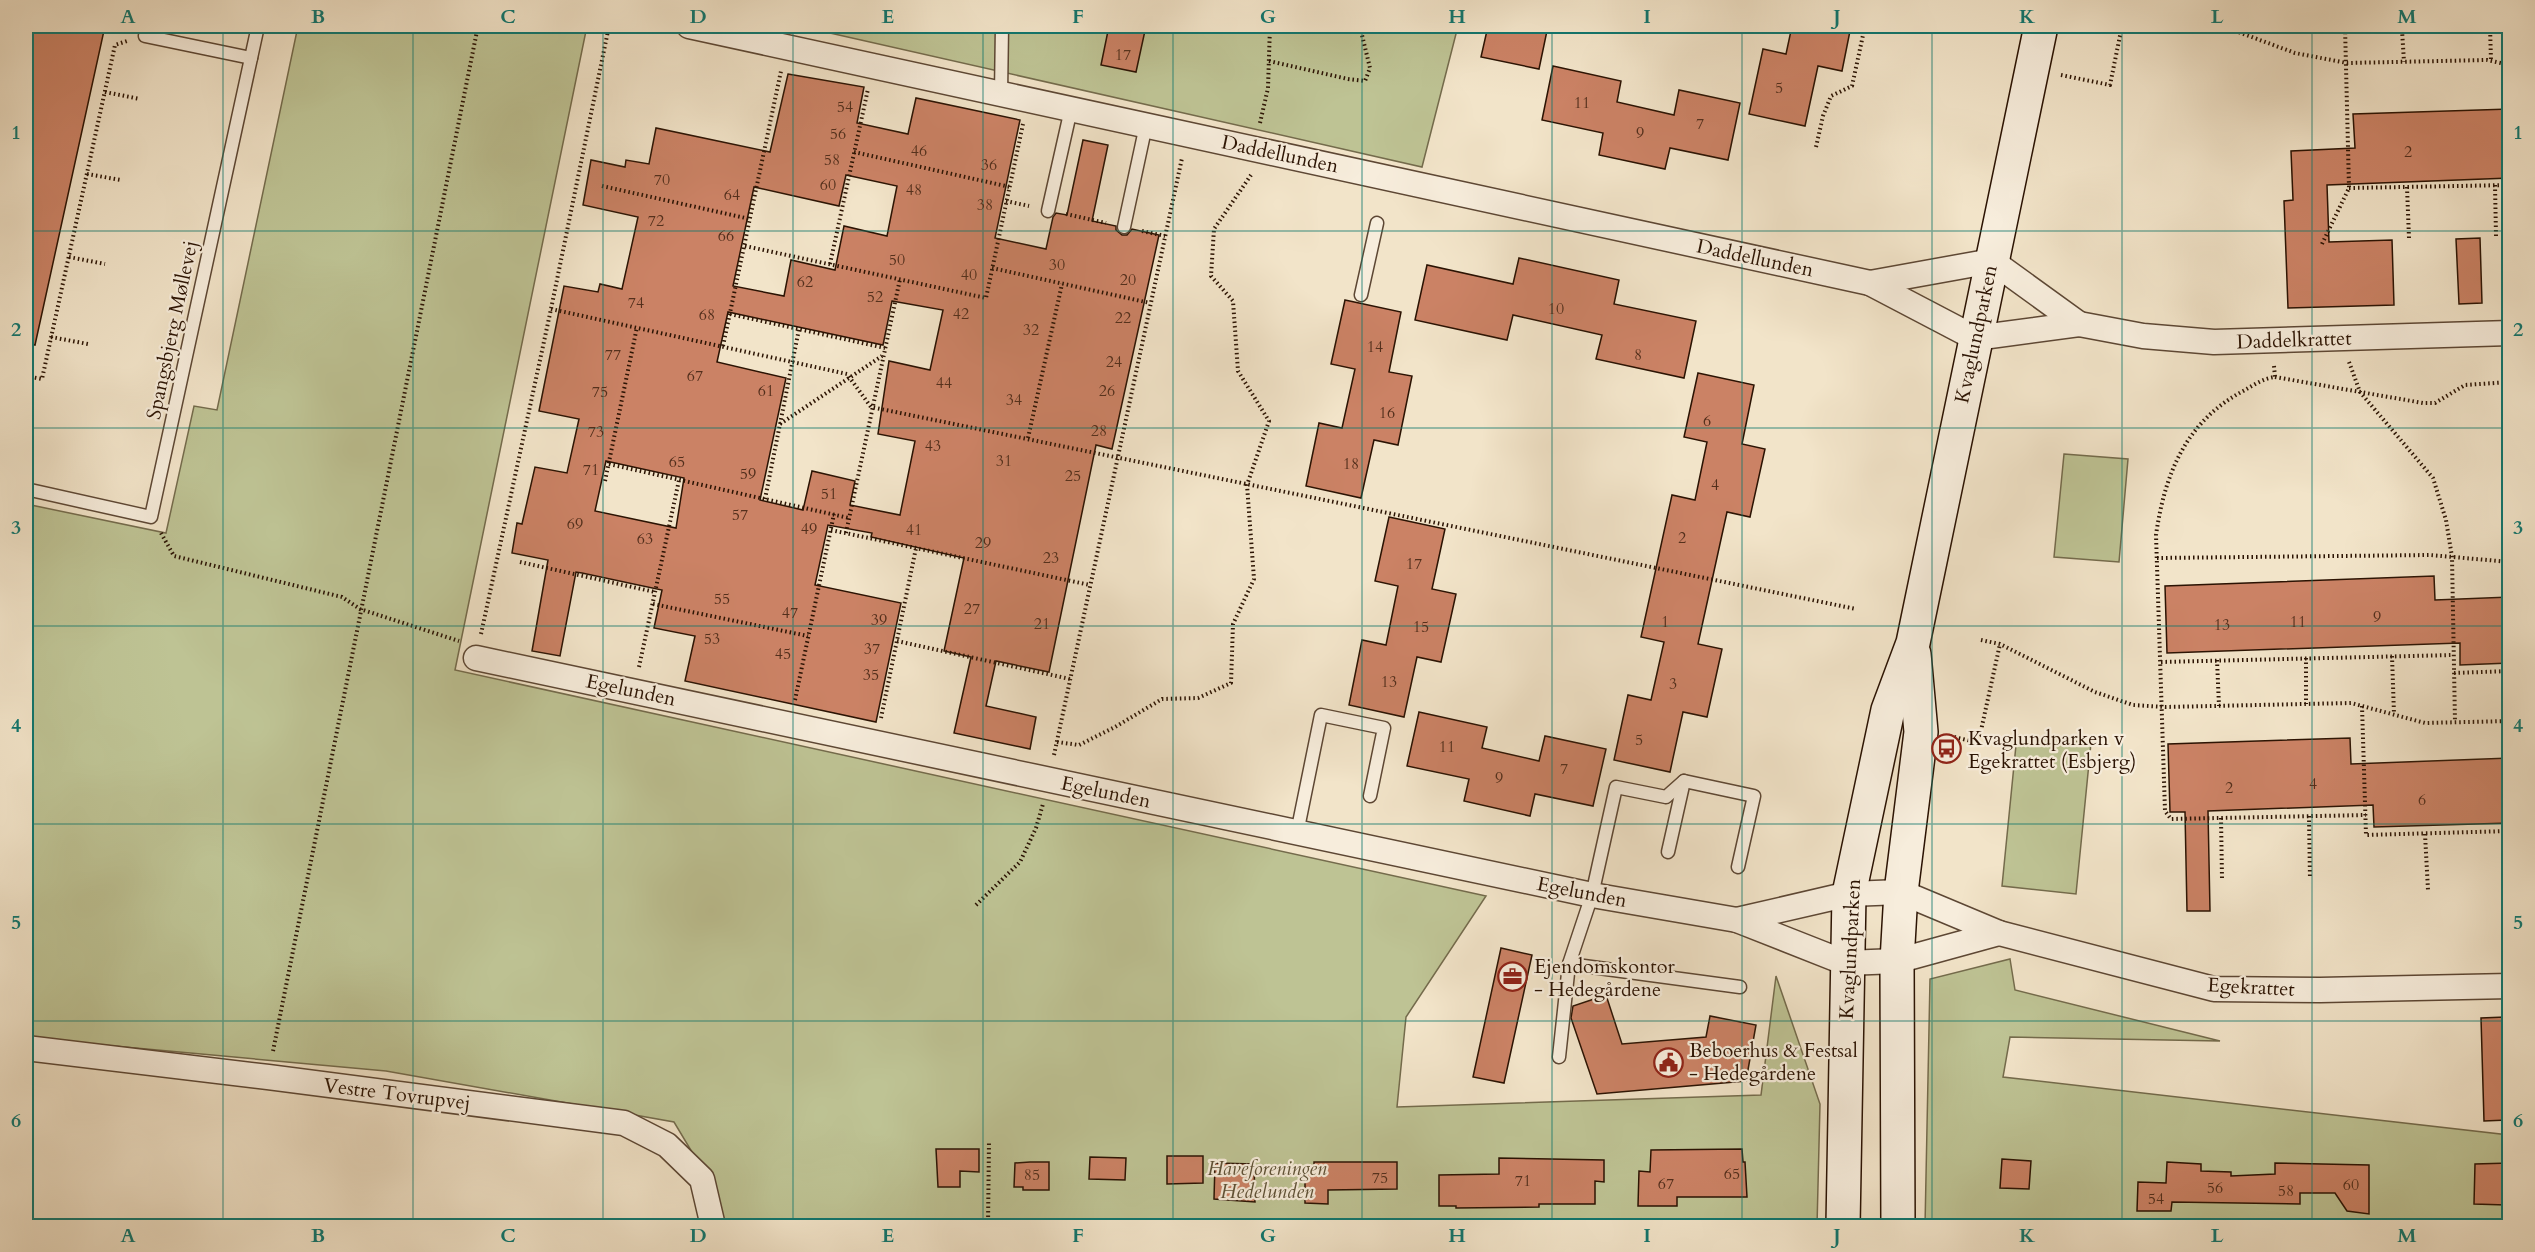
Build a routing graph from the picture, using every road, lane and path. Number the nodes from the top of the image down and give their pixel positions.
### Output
1 (258, 26) edge
2 (478, 26) edge
3 (609, 26) edge
4 (689, 26) edge
5 (1002, 26) edge
6 (1270, 26) edge
7 (1357, 26) edge
8 (1865, 26) edge
9 (2041, 26) edge
10 (2122, 26) edge
11 (2222, 26) edge
12 (2345, 26) edge
13 (2490, 26) edge
14 (2498, 26) edge
15 (2402, 30) junction
16 (146, 31) edge
17 (2346, 32) junction
18 (786, 46) junction
19 (251, 58) junction
20 (1269, 61) junction
21 (2491, 61) junction
22 (2404, 62) junction
23 (2347, 63) junction
24 (2510, 65) edge
25 (873, 66) junction
26 (2076, 78) dead end
27 (105, 92) junction
28 (1001, 94) junction
29 (141, 99) dead end
30 (1029, 100) junction
31 (1071, 109) junction
32 (1146, 125) junction
33 (1187, 134) junction
34 (1816, 147) dead end
35 (1255, 149) junction
36 (854, 152) junction
37 (87, 174) junction
38 (121, 180) dead end
39 (2495, 185) junction
40 (2510, 185) edge
41 (602, 186) dead end
42 (1010, 187) junction
43 (2407, 187) junction
44 (2349, 188) junction
45 (1006, 201) junction
46 (1048, 211) junction
47 (750, 219) junction
48 (1377, 223) dead end
49 (1124, 227) junction
50 (1165, 236) junction
51 (2496, 236) dead end
52 (2409, 238) dead end
53 (2322, 244) dead end
54 (745, 246) junction
55 (69, 257) junction
56 (1992, 261) junction
57 (105, 264) dead end
58 (830, 264) junction
59 (992, 268) junction
60 (900, 279) junction
61 (1870, 283) junction
62 (1062, 284) junction
63 (1361, 295) dead end
64 (1150, 303) junction
65 (552, 309) junction
66 (730, 314) junction
67 (2079, 324) junction
68 (638, 327) junction
69 (799, 329) junction
70 (2510, 333) edge
71 (51, 337) junction
72 (1976, 338) junction
73 (2344, 338) junction
74 (2273, 340) junction
75 (88, 344) dead end
76 (723, 346) junction
77 (885, 348) junction
78 (883, 356) junction
79 (792, 362) junction
80 (26, 376) edge
81 (2275, 377) junction
82 (850, 378) junction
83 (2510, 382) edge
84 (2360, 392) junction
85 (871, 407) junction
86 (780, 424) junction
87 (1028, 438) junction
88 (1116, 458) junction
89 (609, 464) junction
90 (679, 480) junction
91 (605, 482) dead end
92 (1247, 485) junction
93 (26, 489) edge
94 (765, 499) junction
95 (834, 514) junction
96 (151, 517) junction
97 (849, 518) junction
98 (831, 530) junction
99 (846, 533) junction
100 (916, 548) junction
101 (2452, 557) junction
102 (2157, 558) junction
103 (520, 562) dead end
104 (2510, 562) edge
105 (1090, 585) junction
106 (655, 592) junction
107 (653, 604) junction
108 (360, 609) junction
109 (1856, 609) dead end
110 (808, 636) junction
111 (1981, 640) dead end
112 (897, 641) junction
113 (1912, 643) junction
114 (2000, 644) junction
115 (469, 650) junction
116 (2454, 655) junction
117 (2392, 656) junction
118 (2306, 658) junction
119 (2217, 660) junction
120 (2161, 662) junction
121 (2509, 672) edge
122 (2454, 673) junction
123 (1070, 679) junction
124 (634, 691) junction
125 (2306, 704) junction
126 (2219, 706) junction
127 (2362, 706) junction
128 (2162, 707) junction
129 (2394, 714) junction
130 (2509, 721) edge
131 (2455, 722) junction
132 (790, 724) junction
133 (1956, 737) dead end
134 (876, 742) junction
135 (1057, 742) junction
136 (1049, 779) junction
137 (1684, 781) junction
138 (1370, 796) dead end
139 (2366, 815) junction
140 (2309, 816) junction
141 (2221, 818) junction
142 (2510, 831) edge
143 (1297, 833) junction
144 (2425, 834) junction
145 (1668, 852) dead end
146 (1738, 867) dead end
147 (2222, 878) dead end
148 (2310, 879) dead end
149 (2428, 890) dead end
150 (1901, 892) junction
151 (1849, 894) junction
152 (1592, 895) junction
153 (976, 905) dead end
154 (1737, 920) junction
155 (1999, 933) junction
156 (1897, 961) junction
157 (1846, 963) junction
158 (1569, 964) junction
159 (2510, 986) edge
160 (1740, 987) dead end
161 (26, 1048) edge
162 (1559, 1057) dead end
163 (268, 1077) junction
164 (989, 1141) dead end
165 (713, 1227) edge
166 (988, 1227) edge
167 (1843, 1227) edge
168 (1898, 1227) edge

1 - 19 lane, Spangsbjerg Møllevej
2 - 108 path
3 - 65 path
4 - 18 street, Daddellunden
5 - 28 lane
6 - 20 path
7 - 20 path
8 - 34 path
9 - 56 street, Kvaglundparken
10 - 26 path
11 - 23 path
12 - 17 path
13 - 14 path
13 - 15 path
13 - 21 path
15 - 17 path
15 - 22 path
16 - 19 lane
16 - 27 path
17 - 23 path
18 - 25 street, Daddellunden
18 - 47 path
19 - 96 lane, Spangsbjerg Møllevej
20 - 35 path
21 - 22 path
21 - 24 path
22 - 23 path
23 - 44 path
25 - 28 street, Daddellunden
25 - 36 path
27 - 29 path
27 - 37 path
28 - 30 street, Daddellunden
30 - 31 street, Daddellunden
30 - 42 path
31 - 32 street, Daddellunden
31 - 46 lane
32 - 33 street, Daddellunden
32 - 49 lane
33 - 35 street, Daddellunden
33 - 50 path
35 - 61 street, Daddellunden
35 - 92 path
36 - 42 path
36 - 58 path
37 - 38 path
37 - 55 path
39 - 40 path
39 - 43 path
39 - 51 path
41 - 47 path
42 - 45 path
43 - 44 path
43 - 52 path
44 - 53 path
45 - 46 path
45 - 59 path
46 - 49 path
47 - 54 path
48 - 63 lane
49 - 50 path
50 - 64 path
54 - 58 path
54 - 66 path
55 - 57 path
55 - 71 path
56 - 61 street, Daddellunden
56 - 67 street, Daddelkrattet
56 - 72 street, Kvaglundparken
58 - 60 path
59 - 60 path
59 - 62 path
60 - 77 path
61 - 72 street, Daddellunden
62 - 64 path
62 - 87 path
64 - 88 path
65 - 68 path
65 - 115 path
66 - 69 path
66 - 76 path
67 - 72 street, Daddelkrattet
67 - 74 street, Daddelkrattet
68 - 76 path
68 - 89 path
69 - 77 path
69 - 79 path
70 - 73 street, Daddelkrattet
71 - 75 path
71 - 80 path
72 - 113 street, Kvaglundparken
73 - 74 street, Daddelkrattet
73 - 84 path
74 - 81 path
76 - 79 path
77 - 78 path
78 - 82 path
78 - 85 path
79 - 82 path
79 - 86 path
81 - 84 path
81 - 102 path
82 - 85 path
82 - 86 path
83 - 84 path
84 - 101 path
85 - 87 path
85 - 97 path
86 - 94 path
87 - 88 path
88 - 92 path
88 - 105 path
89 - 90 path
89 - 91 path
90 - 94 path
90 - 106 path
92 - 109 path
92 - 135 path
93 - 96 lane
94 - 95 path
95 - 97 path
95 - 98 path
96 - 108 path
97 - 99 path
98 - 99 path
98 - 110 path
99 - 100 path
100 - 105 path
100 - 112 path
101 - 102 path
101 - 104 path
101 - 116 path
102 - 120 path
103 - 106 path
105 - 123 path
106 - 107 path
107 - 110 path
107 - 124 path
108 - 115 path
108 - 163 path
110 - 132 path
111 - 114 path
112 - 123 path
112 - 134 path
113 - 150 street, Kvaglundparken
113 - 151 street, Kvaglundparken
114 - 128 path
114 - 133 path
115 - 124 street, Egelunden
116 - 117 path
116 - 122 path
117 - 118 path
117 - 129 path
118 - 119 path
118 - 125 path
119 - 120 path
119 - 126 path
120 - 128 path
121 - 122 path
121 - 130 path
122 - 131 path
123 - 135 path
124 - 132 street, Egelunden
125 - 126 path
125 - 127 path
126 - 128 path
127 - 129 path
127 - 139 path
128 - 141 path
129 - 131 path
130 - 131 path
132 - 134 street, Egelunden
134 - 136 street, Egelunden
135 - 136 path
136 - 143 street, Egelunden
136 - 153 path
137 - 145 lane
137 - 146 lane
137 - 152 lane
138 - 143 lane
139 - 140 path
139 - 144 path
140 - 141 path
140 - 148 path
141 - 147 path
142 - 144 path
143 - 152 street, Egelunden
144 - 149 path
150 - 151 street, Egelunden
150 - 155 street, Egekrattet
150 - 156 street, Kvaglundparken
151 - 154 street, Egelunden
151 - 157 street, Kvaglundparken
152 - 154 street, Egelunden
152 - 158 lane
154 - 157 street, Egelunden
155 - 156 street, Egekrattet
155 - 159 street, Egekrattet
156 - 157 street, Egelunden
156 - 168 street, Kvaglundparken
157 - 167 street, Kvaglundparken
158 - 160 lane
158 - 162 lane
161 - 163 street, Vestre Tovrupvej
163 - 165 street, Vestre Tovrupvej
164 - 166 path

